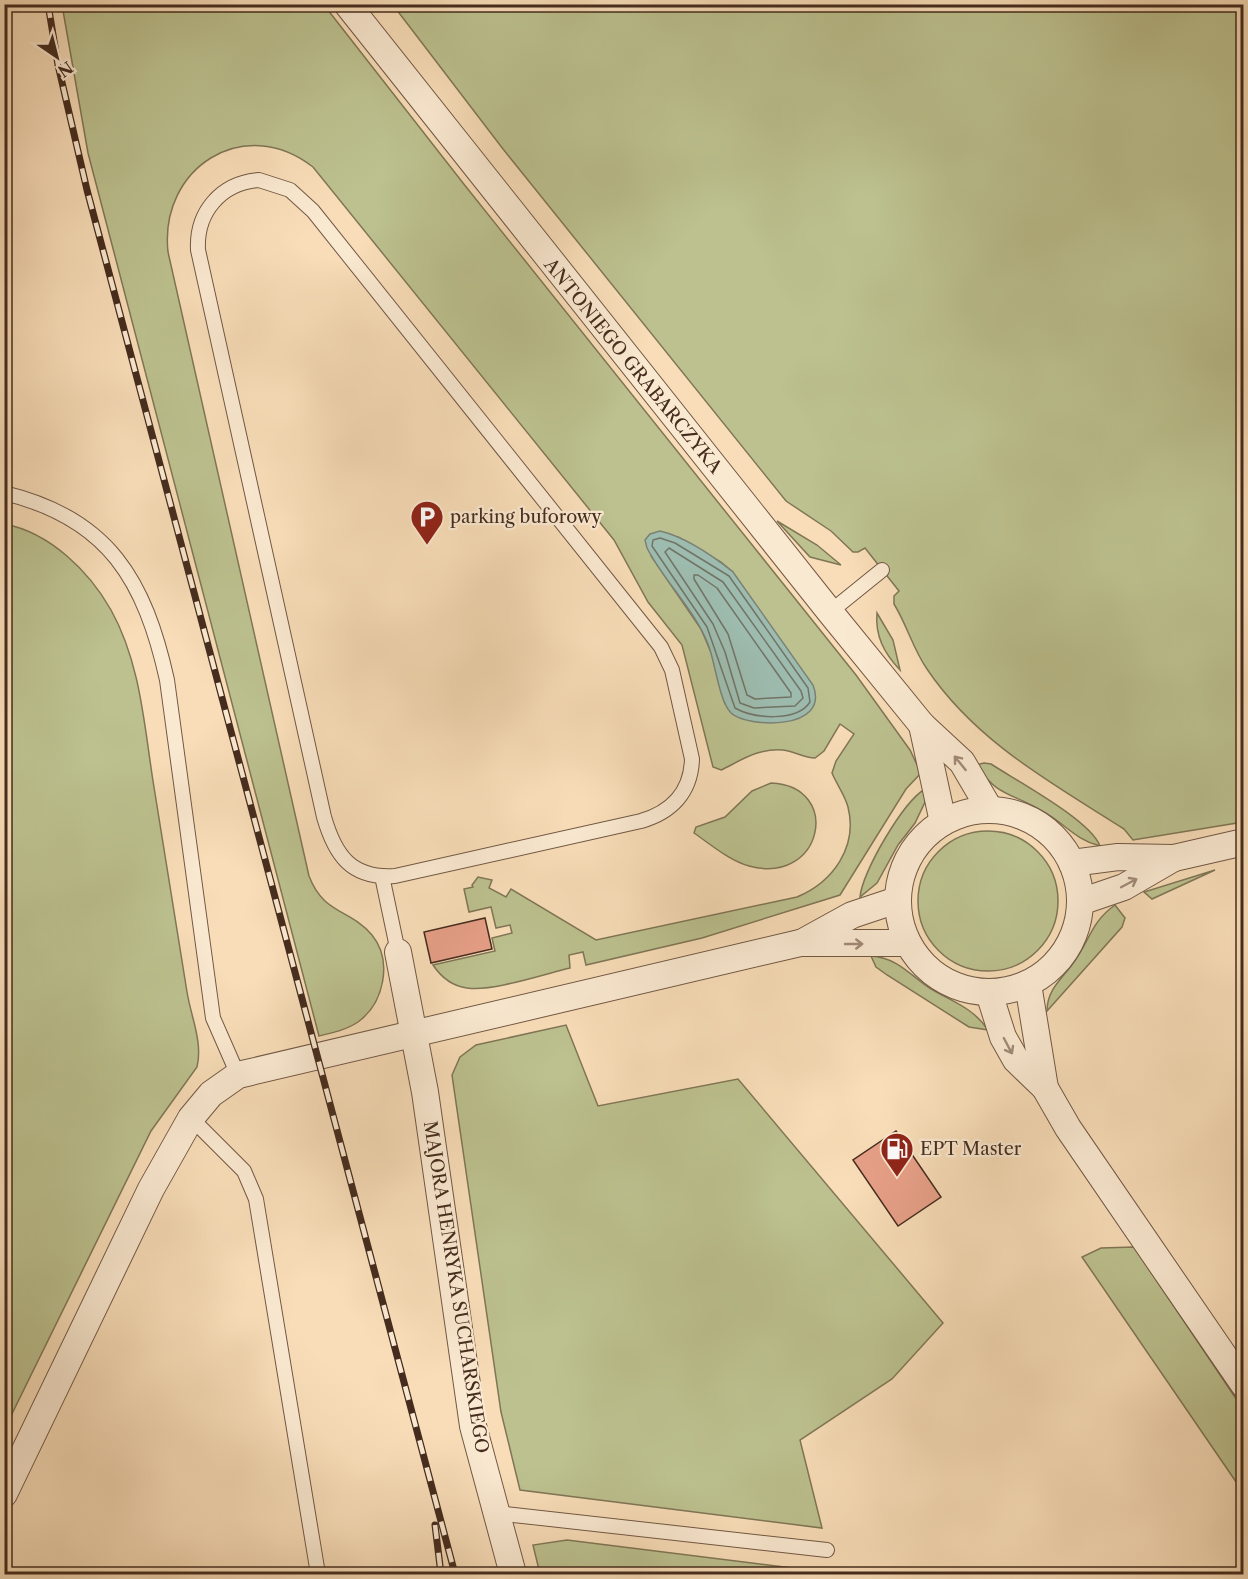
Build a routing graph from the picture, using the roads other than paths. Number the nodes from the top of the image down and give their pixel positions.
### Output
1 (347, 4) edge
2 (4, 493) edge
3 (882, 570) dead end
4 (830, 612) junction
5 (922, 725) junction
6 (989, 808) junction
7 (943, 822) junction
8 (1244, 842) edge
9 (1174, 858) junction
10 (1072, 863) junction
11 (382, 876) junction
12 (897, 900) junction
13 (1080, 902) junction
14 (907, 943) junction
15 (800, 944) junction
16 (398, 952) joint
17 (1028, 984) junction
18 (988, 993) junction
19 (415, 1032) junction
20 (238, 1075) junction
21 (1045, 1088) junction
22 (191, 1118) junction
23 (1240, 1371) edge
24 (4, 1494) edge
25 (496, 1513) junction
26 (827, 1550) dead end
27 (318, 1575) edge
28 (513, 1575) edge

1 - 4 street, ANTONIEGO GRABARCZYKA
2 - 20 lane
3 - 4 lane
4 - 5 street, ANTONIEGO GRABARCZYKA
6 -> 5 street, ANTONIEGO GRABARCZYKA
5 - 7 street, ANTONIEGO GRABARCZYKA
6 - 7 street
6 - 10 street
7 - 12 street
8 - 9 street
9 - 10 street
13 -> 9 street
10 - 13 street
11 - 11 lane
11 - 16 lane
12 - 14 street
12 - 15 street
13 - 17 street
15 -> 14 street
14 - 18 street
15 - 19 street
16 - 19 street, MAJORA HENRYKA SUCHARSKIEGO
17 - 18 street
17 - 21 street
18 -> 21 street
19 - 20 street
19 - 25 street, MAJORA HENRYKA SUCHARSKIEGO
20 - 22 street
21 - 23 street
22 - 24 street
22 - 27 lane
25 - 26 lane
25 - 28 street, MAJORA HENRYKA SUCHARSKIEGO

